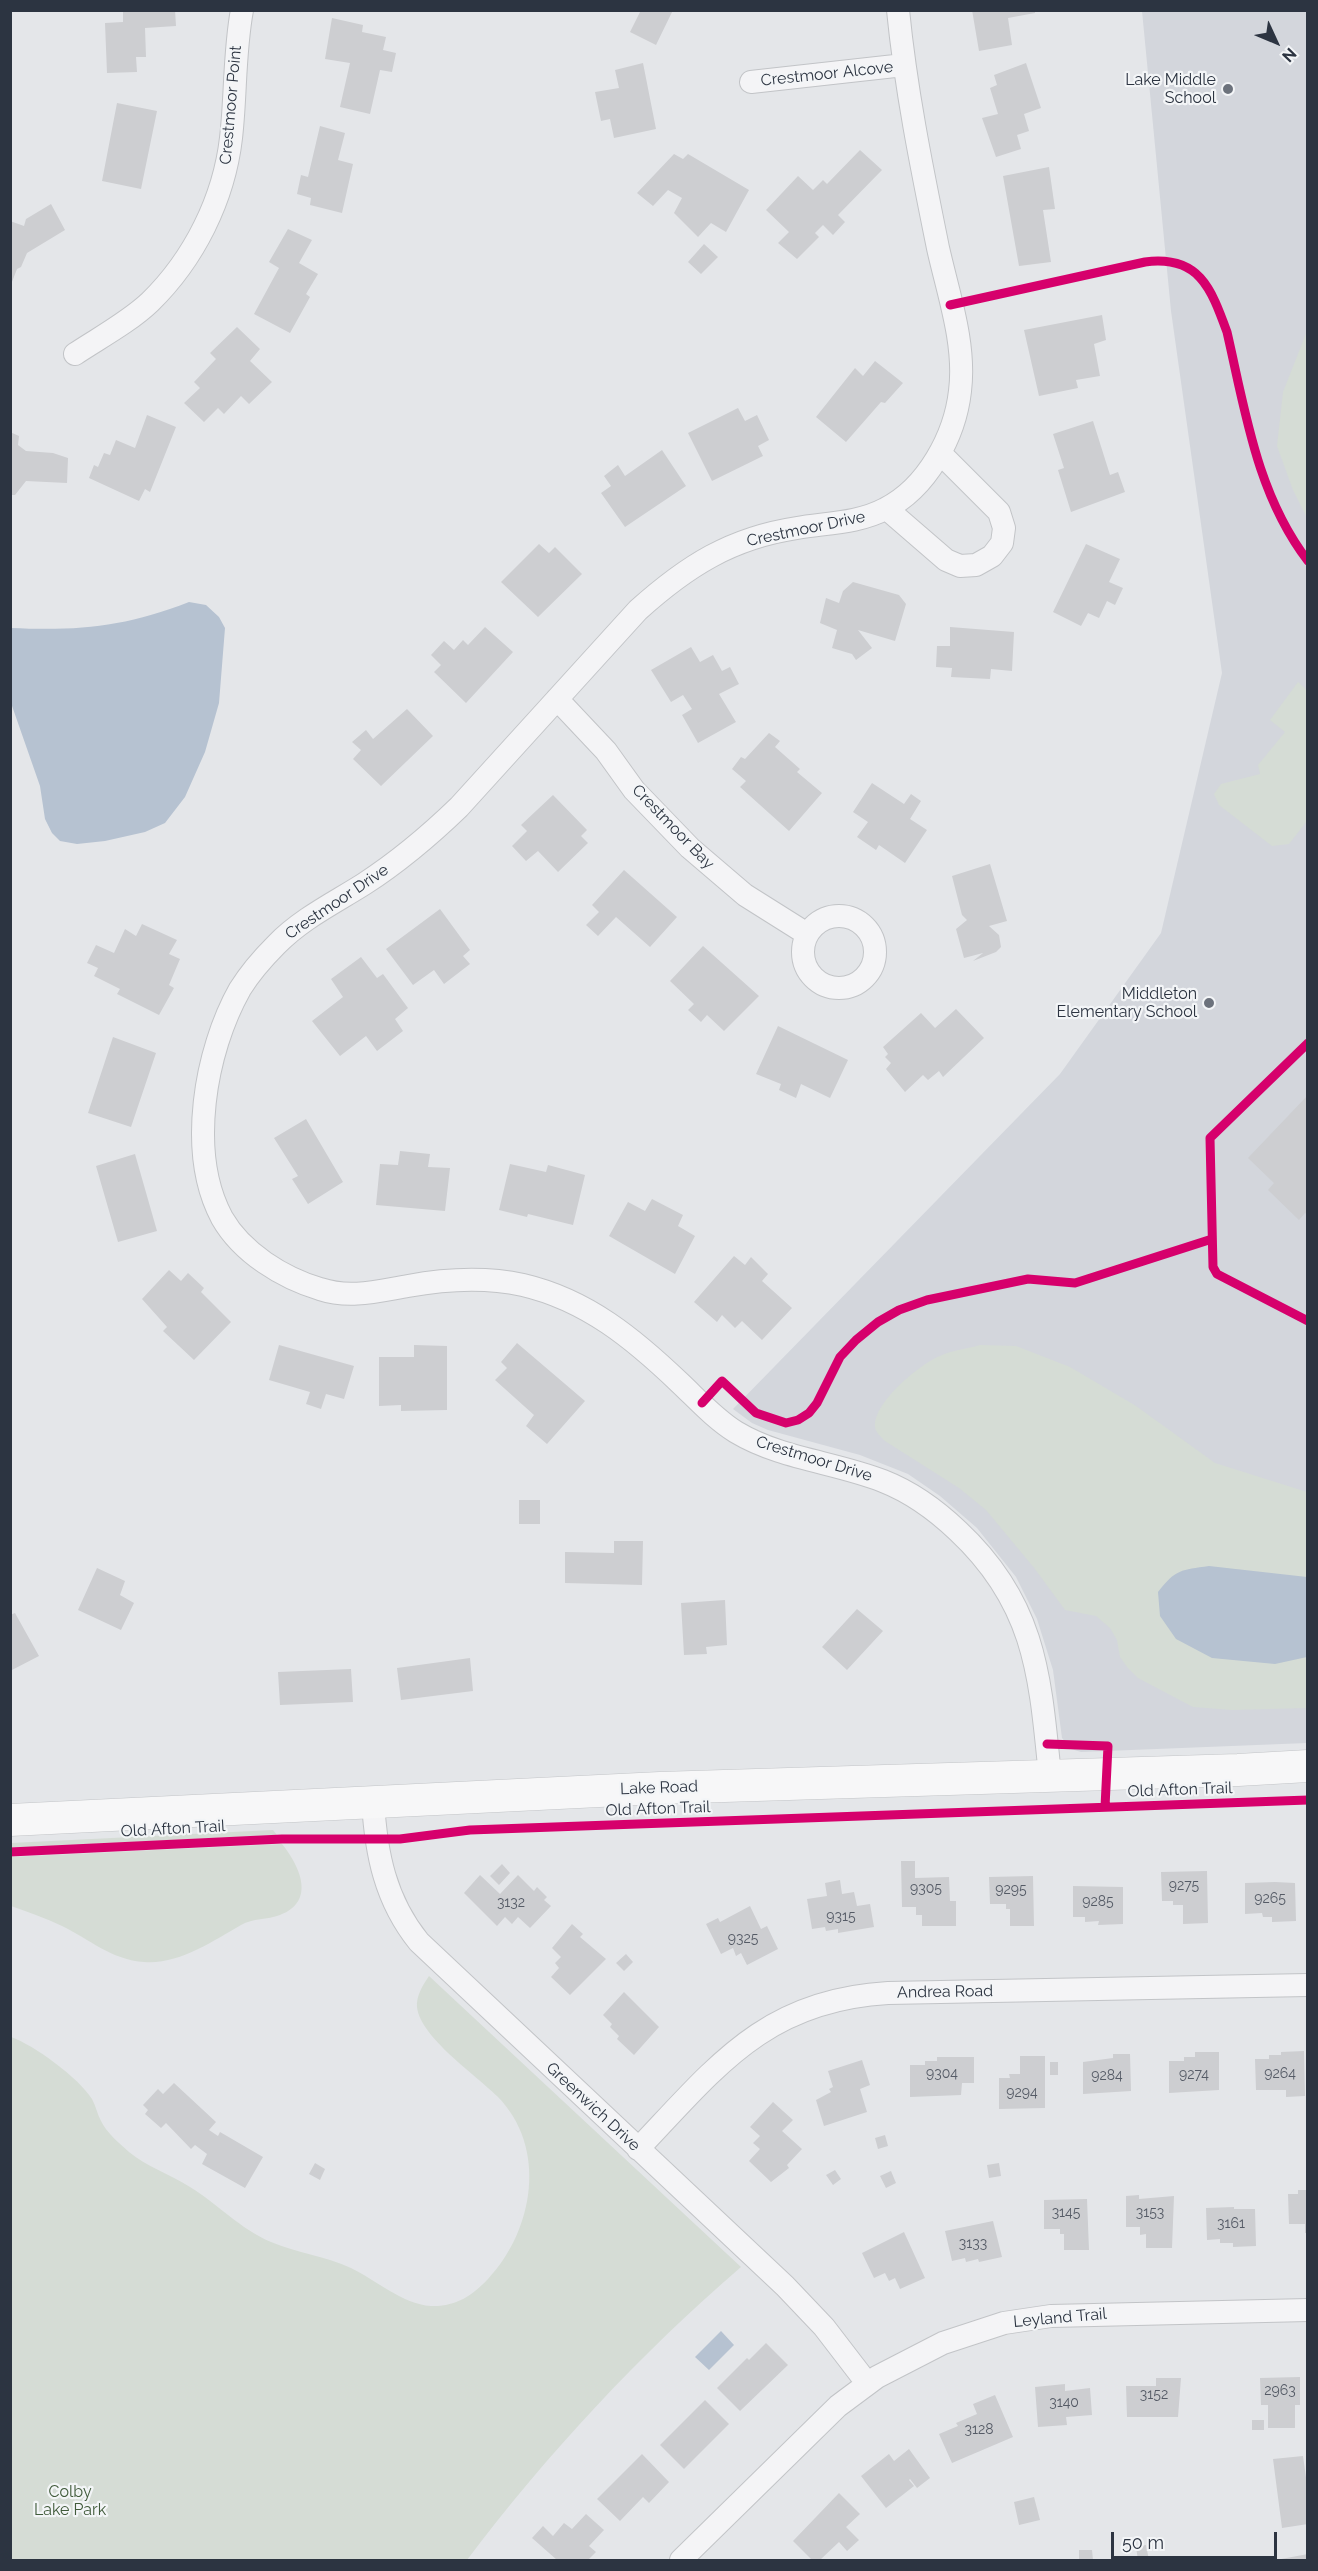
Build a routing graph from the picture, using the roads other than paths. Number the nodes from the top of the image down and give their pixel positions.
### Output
1 (242, 10) edge
2 (898, 10) edge
3 (903, 65) junction
4 (750, 82) dead end
5 (75, 354) dead end
6 (941, 454) junction
7 (887, 509) junction
8 (557, 699) junction
9 (807, 934) dead end
10 (1308, 1766) edge
11 (1050, 1776) junction
12 (373, 1802) junction
13 (10, 1820) edge
14 (1308, 1985) edge
15 (638, 2149) junction
16 (1308, 2310) edge
17 (867, 2383) junction
18 (681, 2560) edge

1 - 5 street, Crestmoor Point
2 - 3 street, Crestmoor Drive
3 - 4 street, Crestmoor Alcove
3 - 6 street, Crestmoor Drive
6 - 7 street, Crestmoor Drive
6 - 7 street
7 - 8 street, Crestmoor Drive
8 - 9 street, Crestmoor Bay
8 - 11 street, Crestmoor Drive
10 - 11 street, Lake Road
11 - 12 street, Lake Road
12 - 13 street, Lake Road
12 - 15 street, Greenwich Drive
14 - 15 street, Andrea Road
15 - 17 street, Greenwich Drive
16 - 17 street, Leyland Trail
17 - 18 street, Leyland Trail

